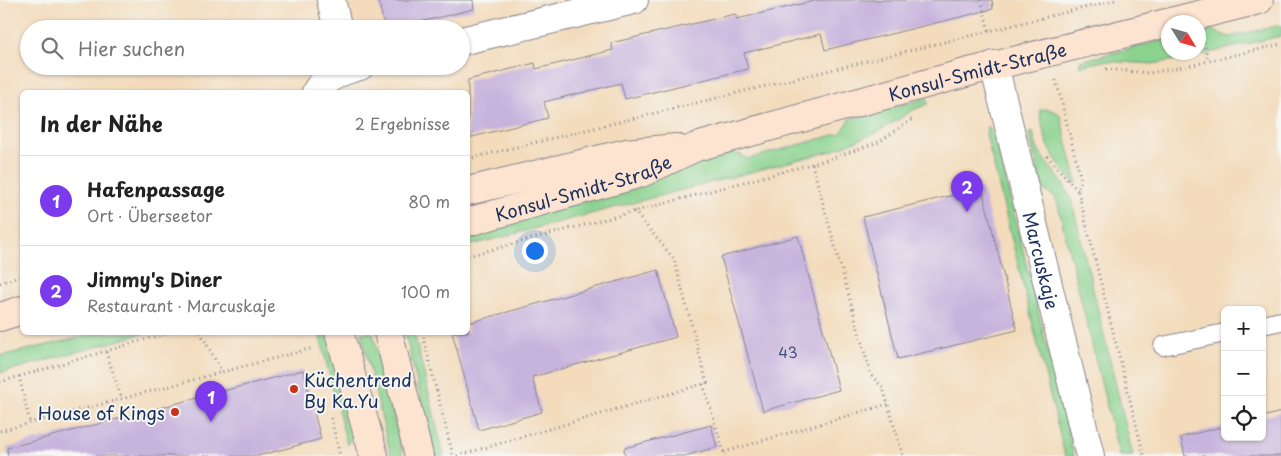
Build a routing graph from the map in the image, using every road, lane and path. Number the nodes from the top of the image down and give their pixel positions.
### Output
1 (331, 0) edge
2 (634, 0) edge
3 (981, 0) edge
4 (1116, 0) edge
5 (1260, 0) edge
6 (336, 20) edge
7 (989, 30) junction
8 (470, 40) edge
9 (1281, 44) edge
10 (1206, 52) edge
11 (1208, 61) junction
12 (994, 65) junction
13 (1102, 69) dead end
14 (336, 75) edge
15 (1065, 78) dead end
16 (1056, 80) junction
17 (1048, 82) dead end
18 (317, 90) edge
19 (919, 115) dead end
20 (696, 146) junction
21 (1044, 150) dead end
22 (470, 158) edge
23 (812, 164) junction
24 (470, 191) edge
25 (1078, 191) junction
26 (634, 211) junction
27 (470, 221) edge
28 (470, 255) edge
29 (20, 277) edge
30 (0, 283) edge
31 (20, 311) edge
32 (0, 317) edge
33 (1281, 320) edge
34 (1266, 324) edge
35 (1221, 334) edge
36 (161, 335) edge
37 (202, 335) edge
38 (341, 335) edge
39 (389, 335) edge
40 (423, 335) edge
41 (1163, 346) dead end
42 (313, 348) dead end
43 (106, 352) junction
44 (222, 372) junction
45 (19, 376) junction
46 (0, 382) edge
47 (703, 384) junction
48 (122, 399) junction
49 (888, 404) junction
50 (30, 423) junction
51 (0, 431) edge
52 (725, 454) edge
53 (371, 455) edge
54 (419, 456) edge
55 (452, 456) edge
56 (457, 456) edge
57 (903, 456) edge
58 (1090, 456) edge
59 (1144, 456) edge

1 - 6 street
2 - 8 street
3 - 7 path
4 - 7 path
5 - 12 street, Konsul-Smidt-Straße
7 - 22 path
9 - 11 path
10 - 11 path
11 - 13 path
12 - 20 street, Konsul-Smidt-Straße
12 - 58 street, Marcuskaje
14 - 18 street
15 - 16 path
16 - 17 path
16 - 25 path
19 - 23 path
20 - 24 street, Konsul-Smidt-Straße
20 - 27 street, Konsul-Smidt-Straße
21 - 25 path
23 - 26 path
23 - 49 path
25 - 59 path
26 - 28 path
26 - 47 path
29 - 30 path
31 - 32 street
33 - 34 lane
35 - 41 lane
36 - 43 path
37 - 44 path
38 - 53 street
39 - 54 street
40 - 55 path
42 - 44 path
43 - 45 path
43 - 48 path
44 - 48 path
45 - 46 path
45 - 50 path
47 - 52 path
47 - 56 path
48 - 50 path
49 - 52 path
49 - 57 path
50 - 51 path

